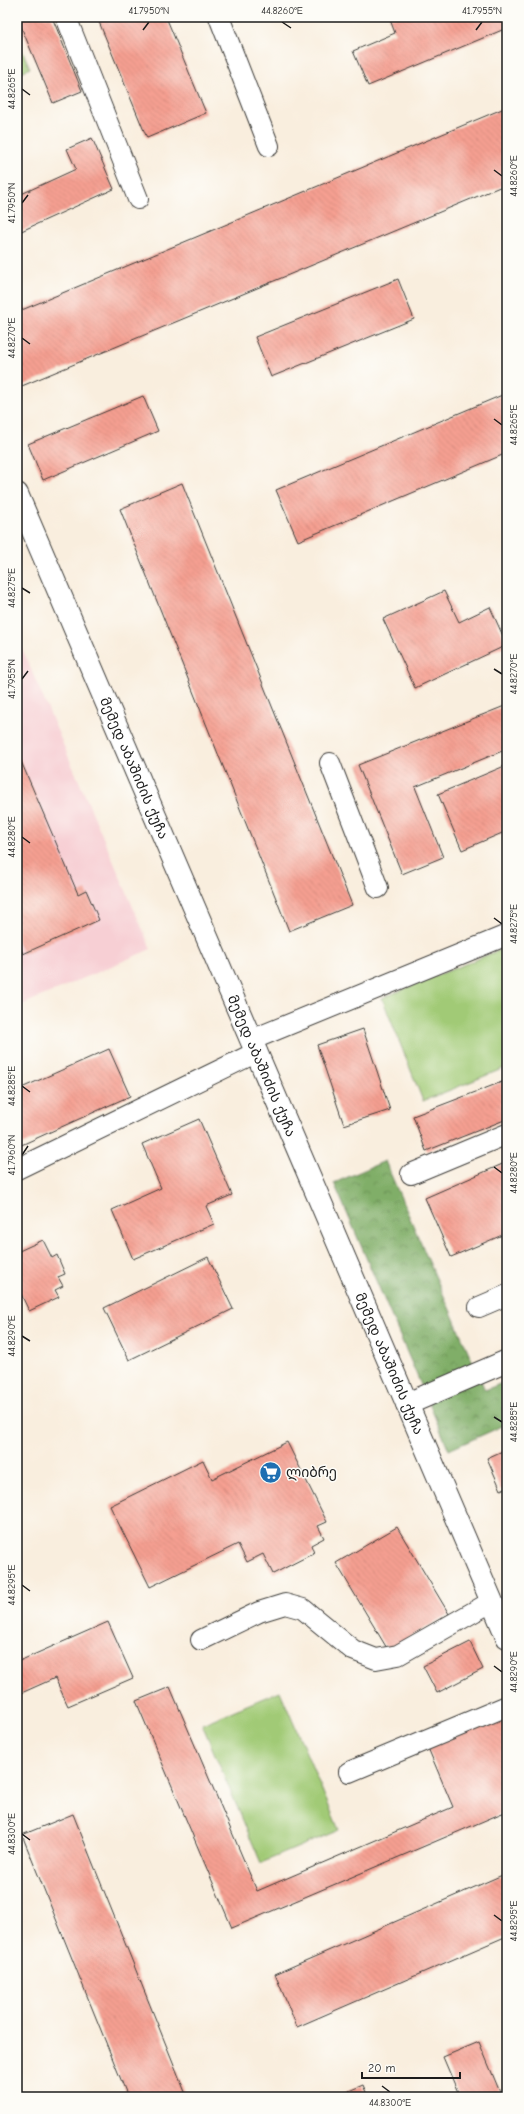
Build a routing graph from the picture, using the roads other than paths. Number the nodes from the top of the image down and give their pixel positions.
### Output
1 (66, 17) edge
2 (218, 17) edge
3 (269, 146) dead end
4 (138, 199) dead end
5 (17, 494) edge
6 (330, 763) dead end
7 (378, 888) dead end
8 (507, 935) edge
9 (254, 1046) junction
10 (507, 1134) edge
11 (17, 1169) edge
12 (411, 1174) dead end
13 (507, 1295) edge
14 (479, 1307) dead end
15 (507, 1361) edge
16 (407, 1404) junction
17 (491, 1602) junction
18 (507, 1637) edge
19 (201, 1640) dead end
20 (507, 1706) edge
21 (349, 1772) dead end

1 - 4 lane
2 - 3 lane
5 - 9 street, მემედ აბაშიძის ქუჩა
6 - 7 lane
8 - 9 lane
9 - 11 lane
9 - 16 street, მემედ აბაშიძის ქუჩა
10 - 12 lane
13 - 14 lane
15 - 16 street
16 - 17 street, მემედ აბაშიძის ქუჩა
17 - 18 street, მემედ აბაშიძის ქუჩა
17 - 19 lane
20 - 21 lane

